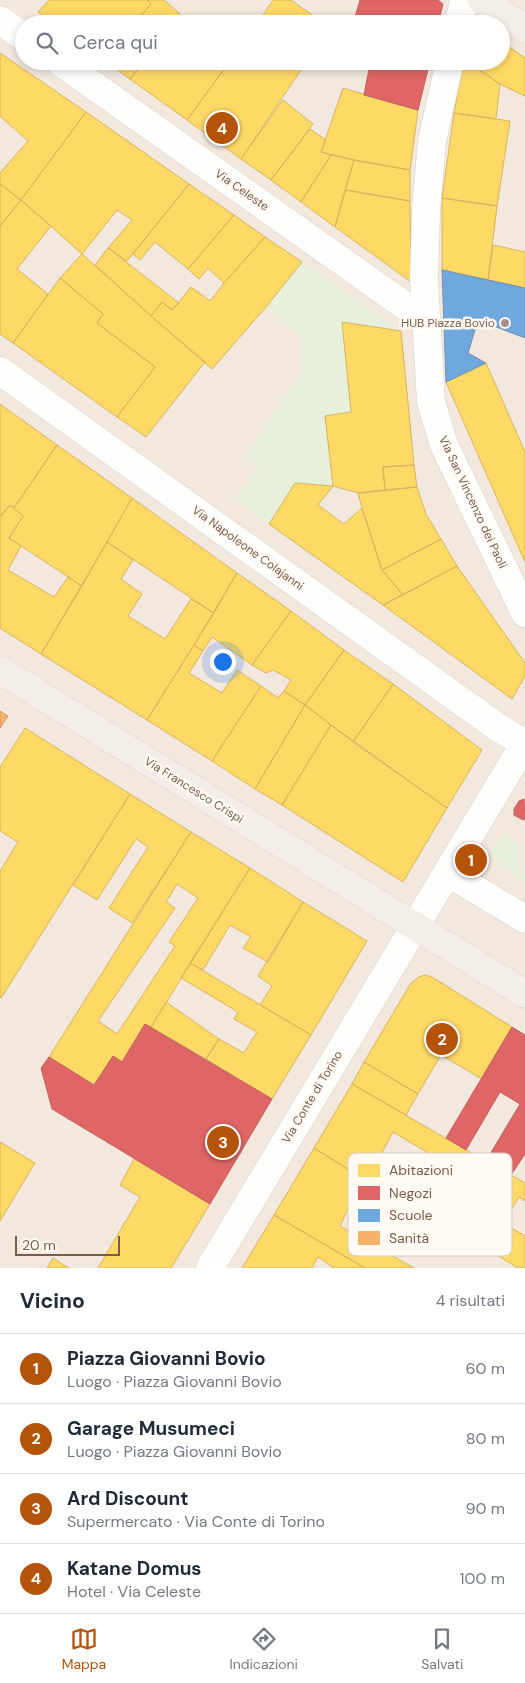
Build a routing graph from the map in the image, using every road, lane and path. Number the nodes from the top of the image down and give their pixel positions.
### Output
1 (6, 0) edge
2 (464, 0) edge
3 (482, 0) edge
4 (0, 6) edge
5 (461, 15) edge
6 (504, 15) edge
7 (510, 19) edge
8 (0, 20) edge
9 (525, 29) edge
10 (15, 30) edge
11 (72, 70) edge
12 (448, 70) edge
13 (425, 320) junction
14 (0, 371) edge
15 (525, 613) edge
16 (0, 670) edge
17 (525, 744) edge
18 (448, 873) junction
19 (525, 919) edge
20 (416, 927) junction
21 (525, 994) edge
22 (210, 1268) edge

1 - 4 street
2 - 5 street
3 - 6 main road
7 - 9 main road
8 - 10 street
11 - 13 street, Via Celeste
12 - 13 street, Via San Vincenzo dei Paoli
13 - 15 street, Via San Vincenzo dei Paoli
14 - 17 street, Via Napoleone Colajanni
16 - 20 main road, Via Francesco Crispi
17 - 18 street, Via Conte di Torino
18 - 19 street
18 - 20 street, Via Conte di Torino
20 - 21 main road, Via Francesco Crispi
20 - 22 street, Via Conte di Torino

